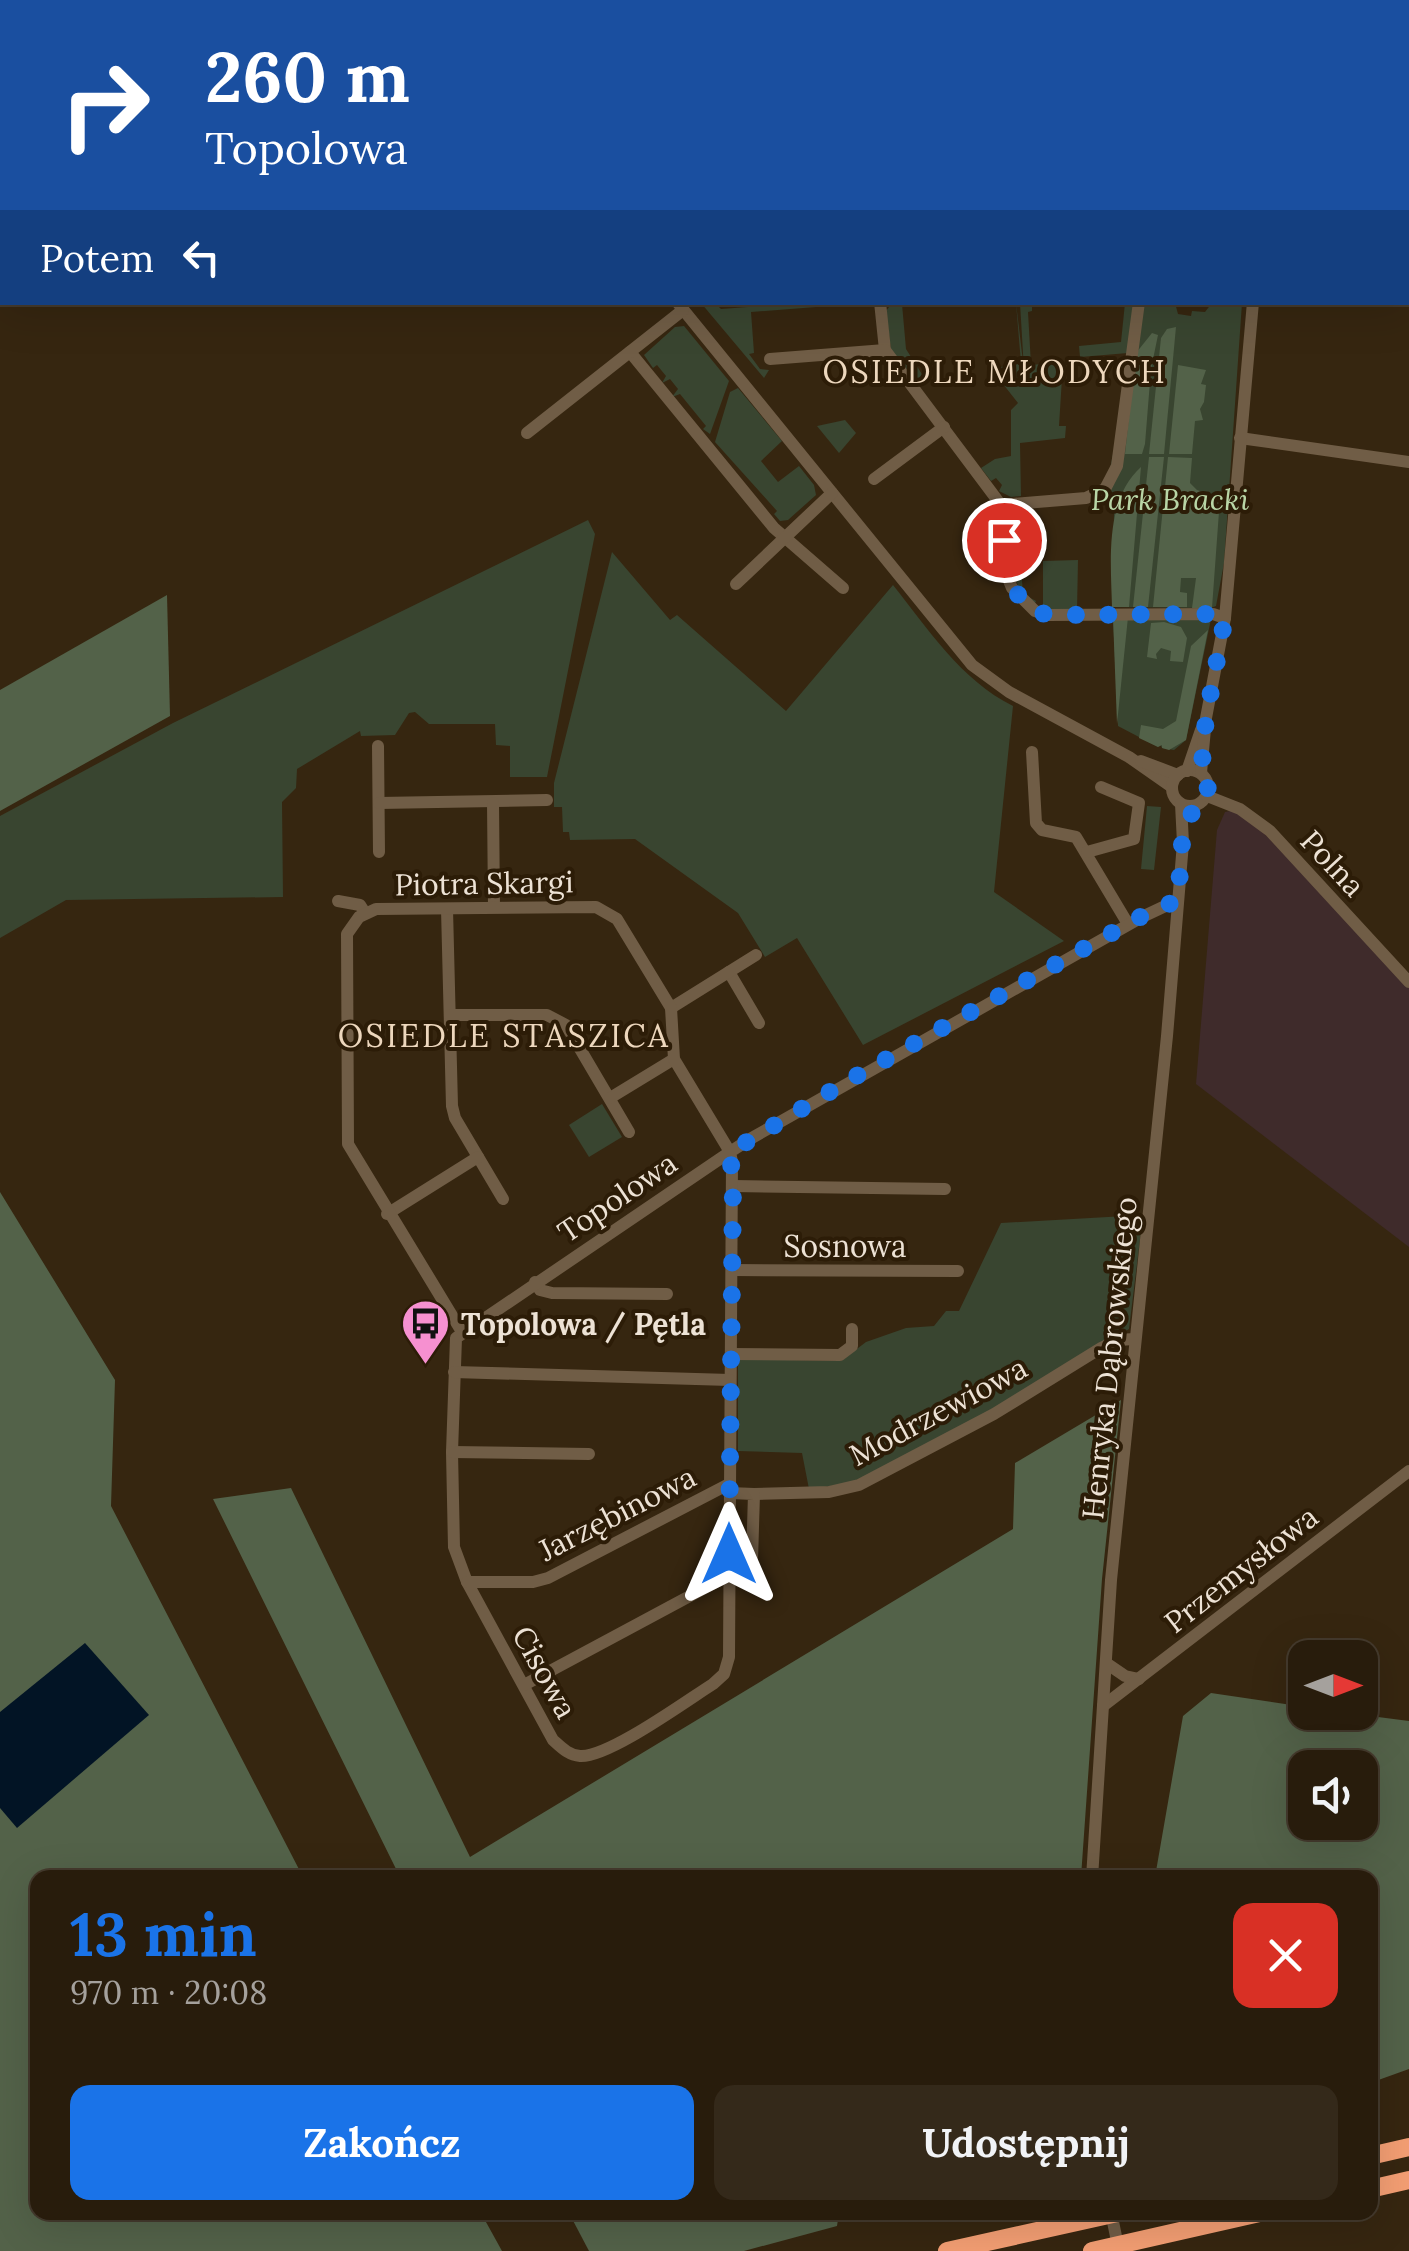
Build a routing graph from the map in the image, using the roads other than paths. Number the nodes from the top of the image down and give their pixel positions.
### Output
1 (880, 305) edge
2 (1139, 305) edge
3 (1253, 305) edge
4 (680, 306) edge
5 (885, 350) junction
6 (630, 352) junction
7 (770, 359) dead end
8 (944, 427) junction
9 (527, 433) dead end
10 (1240, 438) junction
11 (1409, 462) edge
12 (874, 479) dead end
13 (832, 493) junction
14 (1001, 505) junction
15 (784, 536) junction
16 (736, 584) dead end
17 (843, 588) dead end
18 (1225, 618) junction
19 (378, 746) dead end
20 (1032, 752) dead end
21 (1184, 777) junction
22 (1102, 787) dead end
23 (1207, 796) junction
24 (547, 800) dead end
25 (378, 803) junction
26 (493, 803) junction
27 (1187, 805) junction
28 (379, 852) dead end
29 (1087, 852) junction
30 (338, 900) dead end
31 (1178, 900) junction
32 (494, 907) junction
33 (446, 909) junction
34 (365, 912) junction
35 (1128, 924) junction
36 (756, 955) dead end
37 (729, 972) junction
38 (1409, 982) edge
39 (671, 1008) junction
40 (450, 1015) junction
41 (760, 1023) dead end
42 (674, 1058) junction
43 (610, 1098) junction
44 (630, 1132) dead end
45 (730, 1152) junction
46 (478, 1157) junction
47 (733, 1186) junction
48 (945, 1189) dead end
49 (503, 1199) dead end
50 (388, 1214) junction
51 (732, 1270) junction
52 (958, 1271) dead end
53 (535, 1282) junction
54 (666, 1294) dead end
55 (852, 1329) dead end
56 (459, 1335) junction
57 (1135, 1340) junction
58 (731, 1354) junction
59 (454, 1372) junction
60 (730, 1380) junction
61 (452, 1452) junction
62 (590, 1454) dead end
63 (1409, 1471) edge
64 (729, 1489) junction
65 (754, 1494) junction
66 (729, 1576) junction
67 (466, 1582) junction
68 (1106, 1663) junction
69 (1139, 1679) junction
70 (524, 1686) junction
71 (1103, 1706) junction
72 (1093, 1870) edge
73 (1409, 2147) edge
74 (1378, 2154) edge
75 (1409, 2180) edge
76 (1378, 2187) edge
77 (1087, 2220) edge
78 (1114, 2220) edge
79 (1229, 2220) edge
80 (1095, 2250) edge
81 (947, 2251) edge
82 (1120, 2251) edge

1 - 5 street
2 - 14 street
3 - 10 street
4 - 6 street
4 - 13 street
5 - 7 street
5 - 8 street
6 - 9 street
6 - 15 street
8 - 12 street
8 - 14 street
10 - 11 street
10 - 18 street
13 - 15 street
13 - 21 street
14 - 18 street
15 - 16 street
15 - 17 street
18 - 21 street
19 - 25 street
20 - 29 street
21 - 23 street
21 - 27 street
22 - 29 street
23 - 27 street
23 - 38 street, Polna
24 - 26 street
25 - 26 street
25 - 28 street
26 - 32 street
27 - 31 street, Henryka Dąbrowskiego
29 - 35 street
30 - 34 street
31 - 35 street, Topolowa
31 - 57 street, Henryka Dąbrowskiego
32 - 33 street, Piotra Skargi
32 - 39 street, Piotra Skargi
33 - 34 street, Piotra Skargi
33 - 40 street
34 - 50 street, Piotra Skargi
35 - 45 street, Topolowa
36 - 37 street
37 - 39 street
37 - 41 street
39 - 42 street, Piotra Skargi
40 - 43 street
40 - 46 street
42 - 43 street
42 - 45 street, Piotra Skargi
43 - 44 street
45 - 47 street
45 - 53 street, Topolowa
46 - 49 street
46 - 50 street
47 - 48 street
47 - 51 street
50 - 56 street, Piotra Skargi
51 - 52 street, Sosnowa
51 - 58 street
53 - 54 street
53 - 56 street, Topolowa
55 - 58 street
56 - 59 street, Cisowa
57 - 65 street, Modrzewiowa
57 - 68 street, Henryka Dąbrowskiego
58 - 60 street
59 - 60 street
59 - 61 street, Cisowa
60 - 64 street
61 - 62 street
61 - 67 street, Cisowa
63 - 69 street, Przemysłowa
64 - 65 street, Modrzewiowa
64 - 66 street
64 - 67 street, Jarzębinowa
65 - 66 street
66 - 70 street
66 - 70 street, Cisowa
67 - 70 street, Cisowa
68 - 69 street
68 - 71 street, Henryka Dąbrowskiego
69 - 71 street, Przemysłowa
71 - 72 street, Henryka Dąbrowskiego
73 - 74 highway
75 - 76 highway
77 - 81 highway
78 - 82 street
79 - 80 highway

